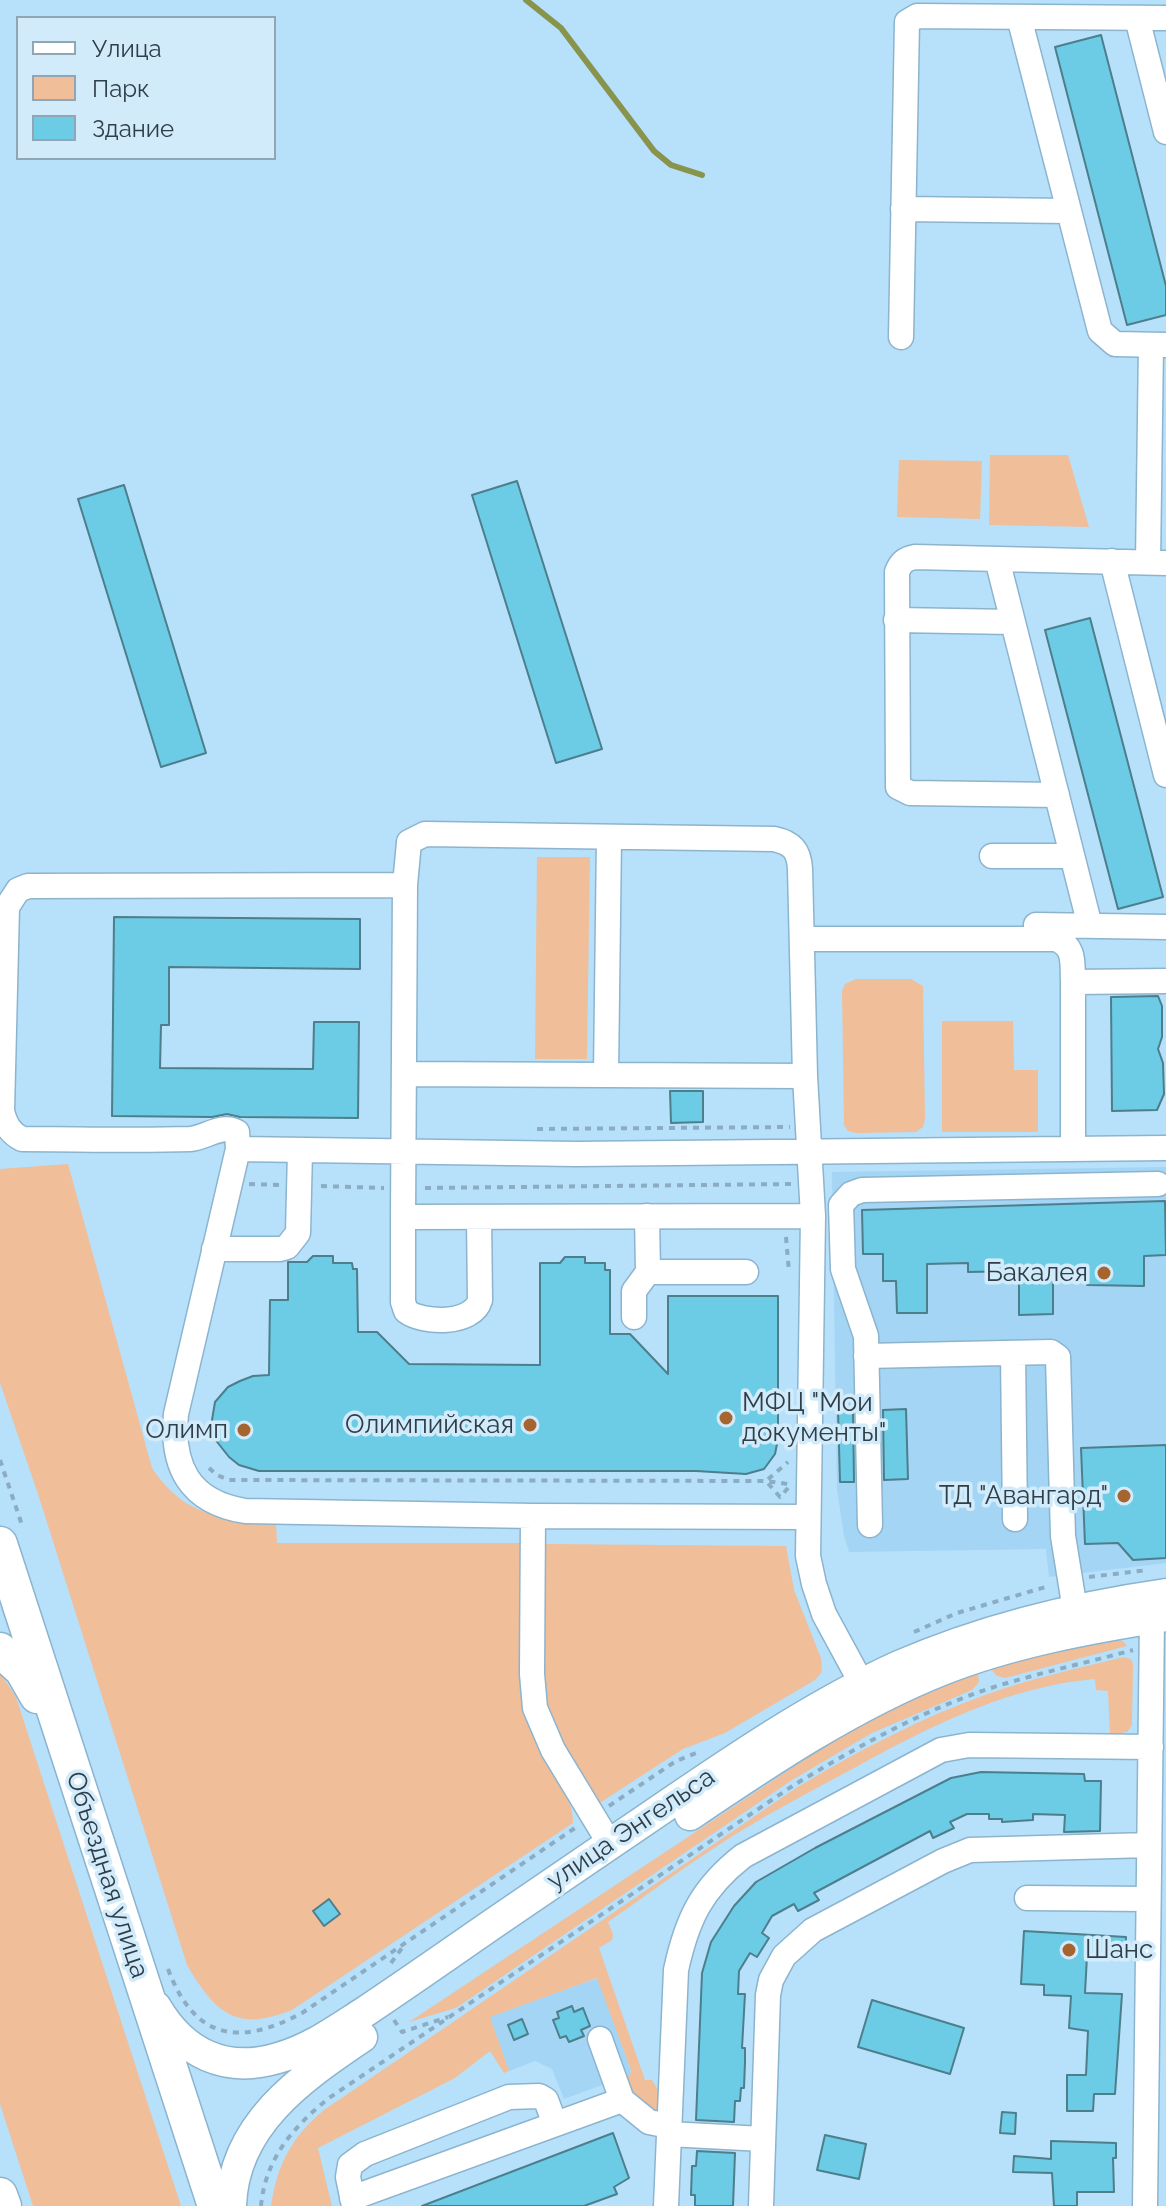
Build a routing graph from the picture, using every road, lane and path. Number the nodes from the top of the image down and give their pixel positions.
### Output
1 (1019, 17) junction
2 (1137, 18) junction
3 (1166, 18) edge
4 (1166, 132) edge
5 (903, 209) junction
6 (1068, 211) junction
7 (901, 337) dead end
8 (1159, 345) edge
9 (997, 559) junction
10 (1112, 561) junction
11 (1157, 562) edge
12 (896, 620) junction
13 (1013, 622) junction
14 (1166, 775) edge
15 (1057, 795) junction
16 (609, 837) junction
17 (992, 856) dead end
18 (1072, 856) junction
19 (405, 885) junction
20 (985, 924) dead end
21 (1090, 926) junction
22 (1166, 927) edge
23 (802, 939) junction
24 (1166, 981) edge
25 (1073, 982) junction
26 (404, 1074) junction
27 (606, 1075) junction
28 (805, 1076) junction
29 (790, 1127) dead end
30 (537, 1129) dead end
31 (1073, 1148) junction
32 (1166, 1148) edge
33 (238, 1149) junction
34 (300, 1151) junction
35 (810, 1152) junction
36 (404, 1153) junction
37 (1158, 1184) dead end
38 (647, 1216) junction
39 (813, 1216) junction
40 (403, 1217) junction
41 (479, 1217) junction
42 (214, 1249) junction
43 (648, 1272) junction
44 (746, 1272) dead end
45 (634, 1317) dead end
46 (1013, 1353) junction
47 (866, 1356) junction
48 (790, 1459) dead end
49 (0, 1460) edge
50 (790, 1484) dead end
51 (533, 1516) junction
52 (808, 1517) junction
53 (1015, 1519) dead end
54 (870, 1525) dead end
55 (13, 1542) edge
56 (1158, 1606) edge
57 (1075, 1610) junction
58 (0, 1650) edge
59 (1133, 1650) dead end
60 (867, 1694) junction
61 (1160, 1699) edge
62 (1151, 1747) junction
63 (702, 1751) dead end
64 (1158, 1783) edge
65 (82, 1795) junction
66 (592, 1817) junction
67 (1149, 1845) junction
68 (615, 1852) junction
69 (1027, 1898) dead end
70 (1147, 1899) junction
71 (155, 1976) junction
72 (600, 2039) dead end
73 (622, 2100) junction
74 (555, 2124) junction
75 (669, 2130) junction
76 (763, 2139) junction
77 (365, 2154) junction
78 (0, 2195) edge
79 (380, 2198) edge
80 (353, 2202) edge
81 (4, 2206) edge
82 (215, 2206) edge
83 (231, 2206) edge
84 (261, 2206) edge
85 (666, 2206) edge
86 (761, 2206) edge
87 (1145, 2206) edge

1 - 2 street
1 - 5 street
1 - 6 street
2 - 3 street
2 - 4 street
5 - 6 street
5 - 7 street
6 - 8 street
8 - 11 street
9 - 10 street
9 - 12 street
9 - 13 street
10 - 11 street
10 - 14 street
12 - 13 street
12 - 15 street
13 - 15 street
15 - 18 street
16 - 19 street
16 - 23 street
16 - 27 street
17 - 18 street
18 - 21 street
19 - 26 street
19 - 33 street
20 - 21 street
21 - 22 street
23 - 25 street
23 - 28 street
24 - 25 street
25 - 31 street
26 - 27 street
26 - 36 street
27 - 28 street
28 - 35 street
29 - 30 path
31 - 32 street
31 - 35 street
33 - 34 street
33 - 42 street
34 - 36 street
34 - 42 street
35 - 36 street
35 - 39 street
36 - 40 street
37 - 47 street
38 - 39 street
38 - 41 street
38 - 43 street
39 - 52 street
40 - 41 street
40 - 41 street
42 - 51 street
43 - 44 street
43 - 45 street
46 - 47 street
46 - 53 street
46 - 57 street
47 - 54 street
48 - 50 path
49 - 55 path
51 - 52 street
51 - 66 street
52 - 60 street
55 - 65 highway, Объездная улица
56 - 57 main road, улица Энгельса
56 - 60 main road, улица Энгельса
56 - 61 street
57 - 60 main road, улица Энгельса
58 - 65 highway
59 - 84 path
60 - 68 main road, улица Энгельса
61 - 62 street
62 - 64 street
62 - 75 street
63 - 66 path
64 - 67 street
65 - 71 highway, Объездная улица
66 - 68 street
66 - 71 path
67 - 70 street
67 - 76 street
68 - 71 main road, улица Энгельса
68 - 83 main road, улица Энгельса
69 - 70 street
70 - 87 street
71 - 82 highway, Объездная улица
72 - 73 street
73 - 74 street
73 - 75 street
74 - 77 street
74 - 79 street
75 - 76 street
75 - 85 street
76 - 86 street
77 - 79 street
77 - 80 street
78 - 81 highway
79 - 80 street

